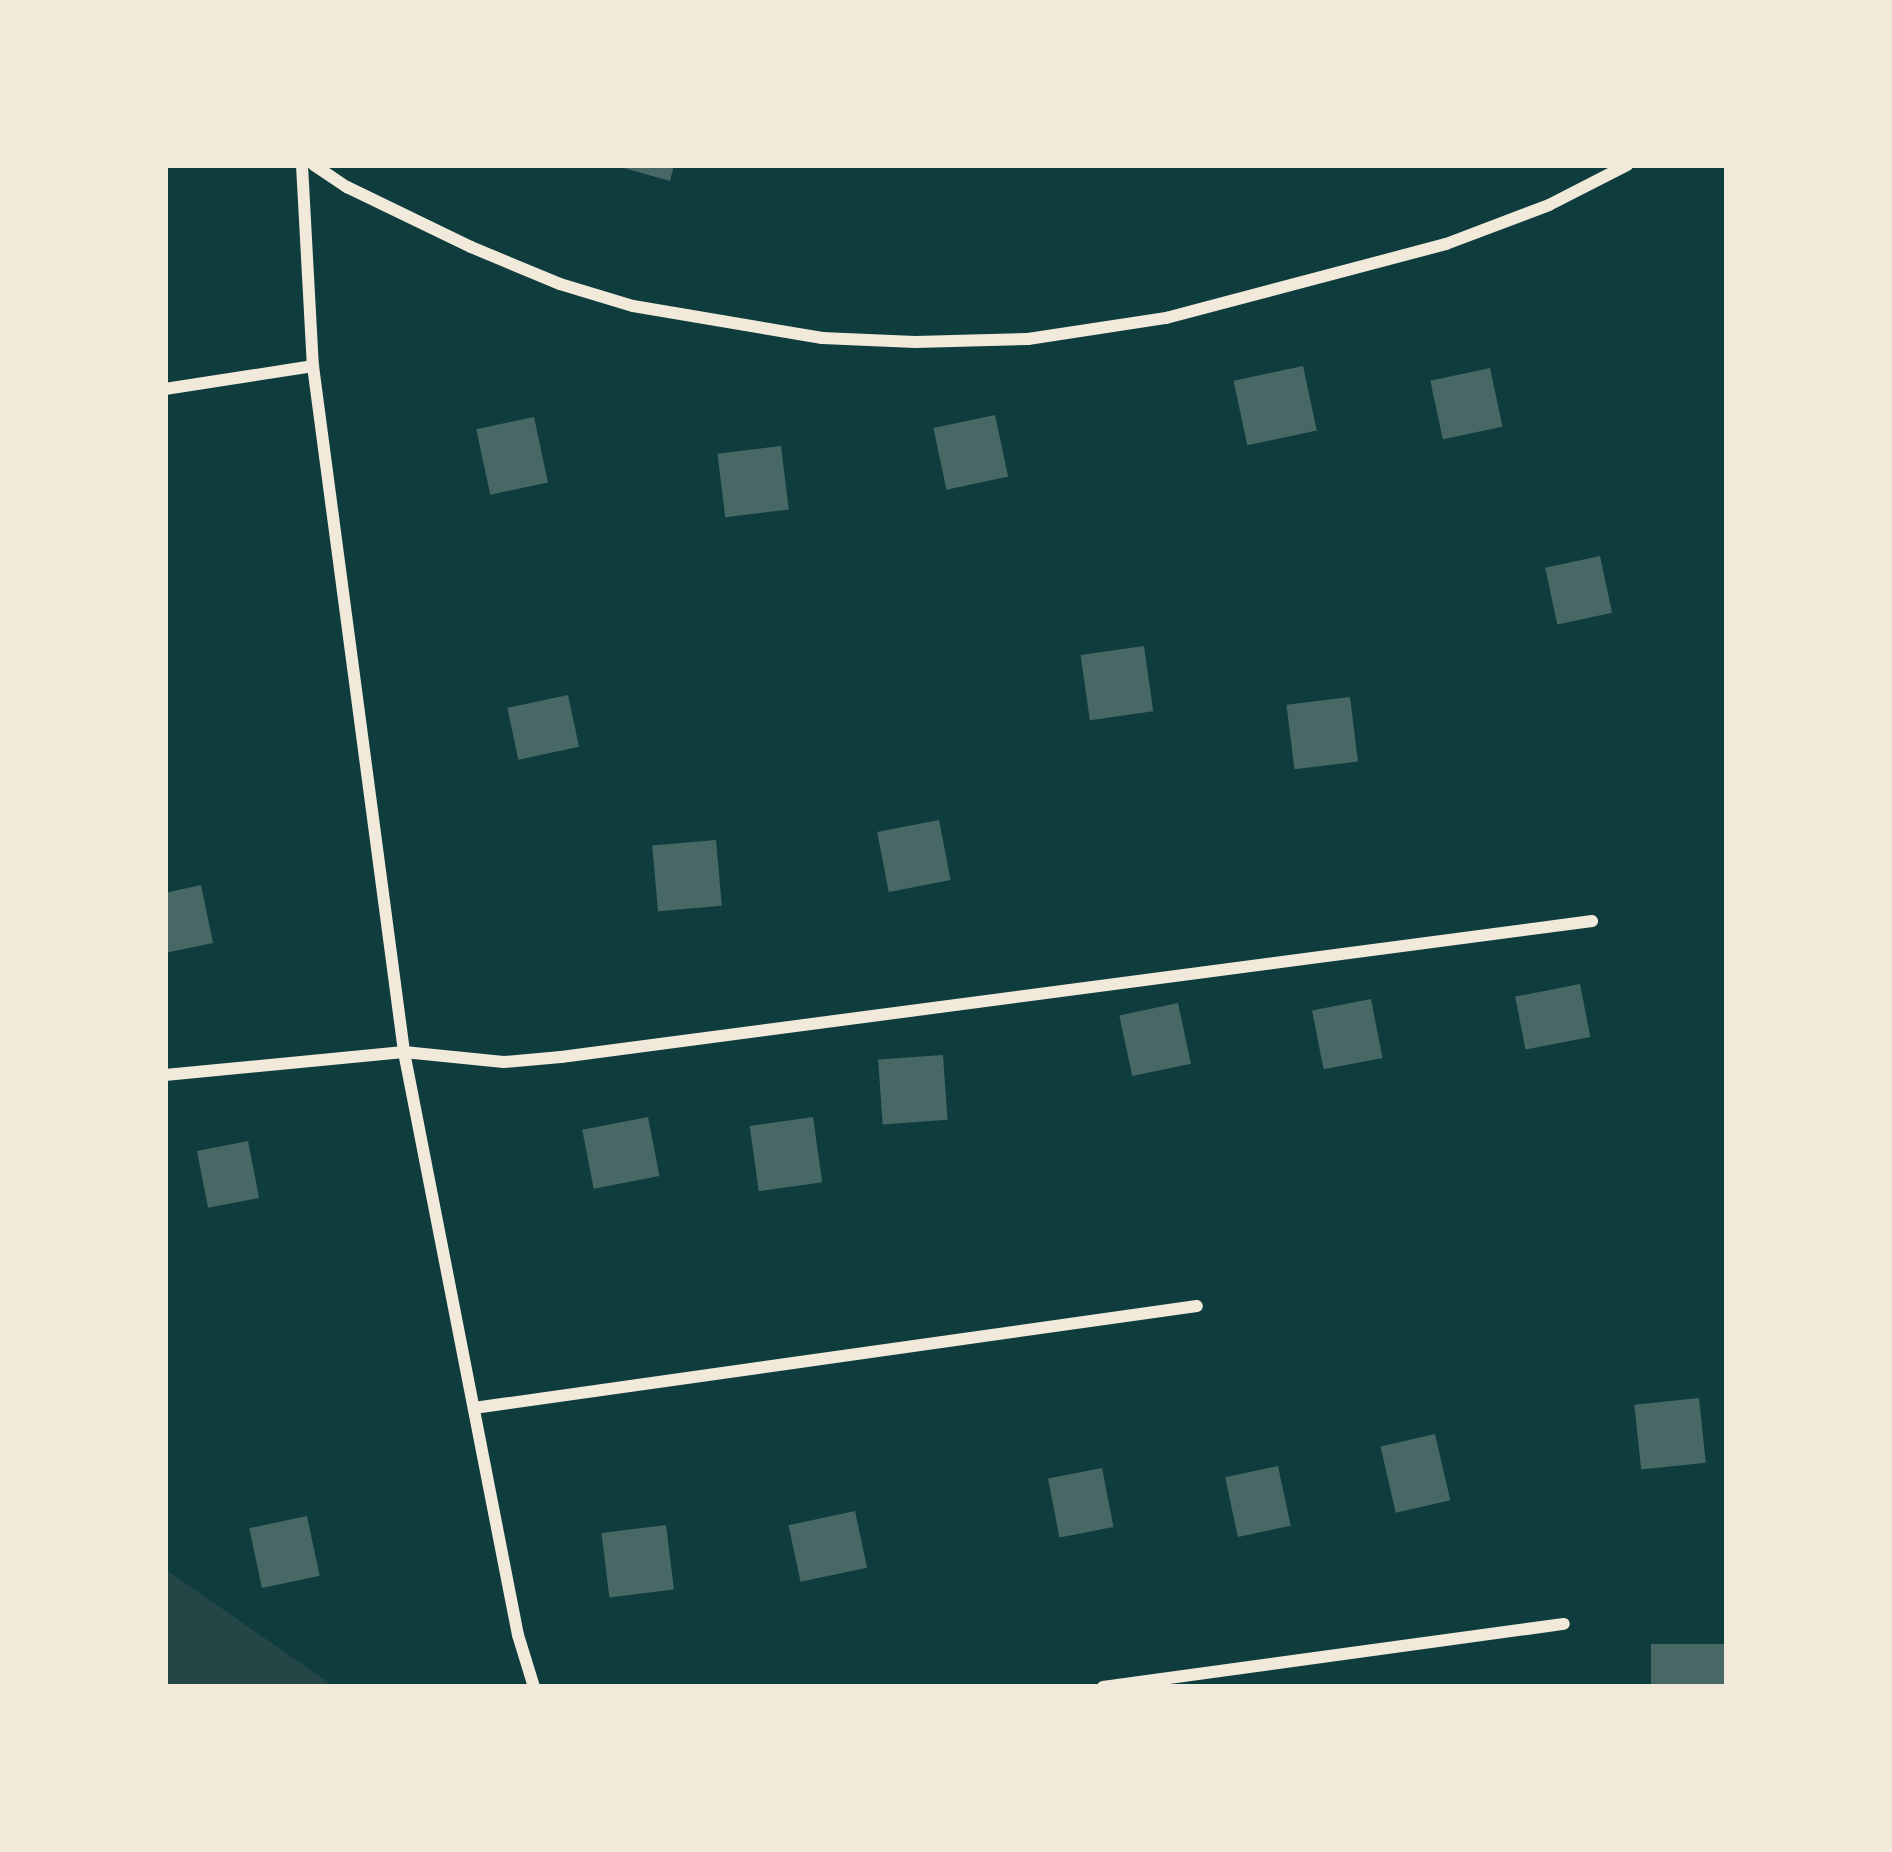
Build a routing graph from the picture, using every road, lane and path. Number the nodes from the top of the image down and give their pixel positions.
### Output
1 (302, 165) edge
2 (314, 165) edge
3 (1627, 165) edge
4 (313, 366) junction
5 (165, 389) edge
6 (1592, 921) dead end
7 (404, 1052) junction
8 (165, 1076) edge
9 (1197, 1306) dead end
10 (473, 1408) junction
11 (1564, 1624) dead end
12 (534, 1687) edge
13 (1103, 1687) edge

1 - 4 street
2 - 3 street
4 - 5 street
4 - 7 street
6 - 7 street
7 - 8 street
7 - 10 street
9 - 10 street
10 - 12 street
11 - 13 street

